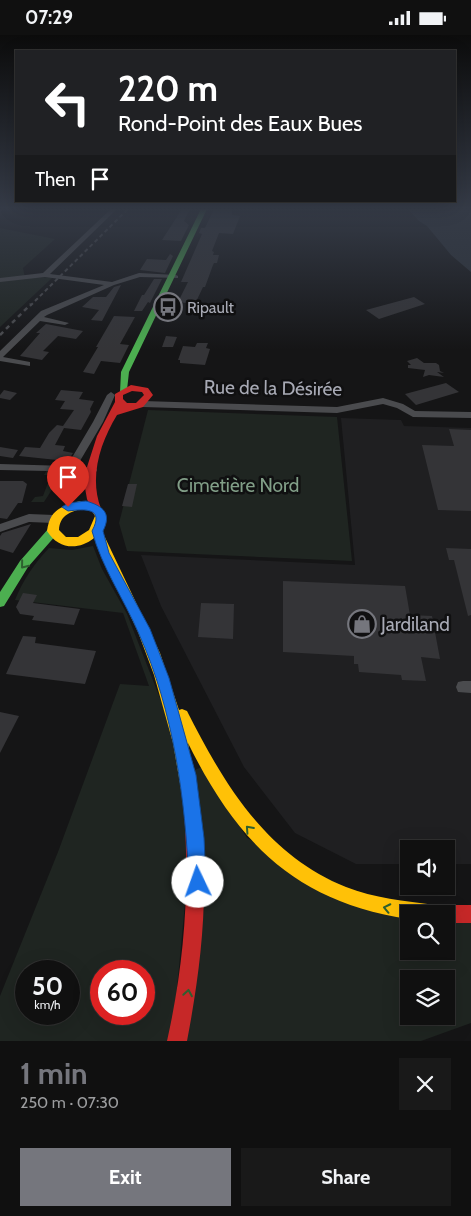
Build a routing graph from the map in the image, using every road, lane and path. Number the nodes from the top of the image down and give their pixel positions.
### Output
1 (66, 256) edge
2 (183, 256) edge
3 (184, 256) edge
4 (46, 275) junction
5 (174, 276) junction
6 (0, 280) edge
7 (112, 284) junction
8 (38, 318) junction
9 (65, 323) dead end
10 (0, 357) edge
11 (27, 364) dead end
12 (137, 387) junction
13 (123, 390) junction
14 (142, 402) junction
15 (115, 403) junction
16 (471, 415) edge
17 (0, 467) edge
18 (70, 469) junction
19 (91, 473) junction
20 (68, 507) junction
21 (96, 509) junction
22 (54, 519) junction
23 (0, 528) edge
24 (53, 531) junction
25 (97, 531) junction
26 (0, 602) edge
27 (163, 678) junction
28 (400, 911) edge
29 (455, 914) edge
30 (471, 914) edge
31 (177, 1041) edge

1 - 4 street
2 - 5 main road
3 - 5 main road
4 - 6 street
4 - 7 street
5 - 7 street
5 - 12 main road
5 - 13 main road
7 - 8 street
8 - 9 street
8 - 10 street
10 - 11 street
12 - 13 main road
12 - 14 main road
13 - 15 main road
14 - 15 main road
14 - 16 street, Rue de la Désirée
15 - 18 street
15 - 19 main road
17 - 18 street
18 - 19 street
19 - 20 main road
19 - 21 main road
20 - 21 main road
20 - 22 main road
21 - 25 main road
22 - 23 street
22 - 24 main road
24 - 25 main road
24 -> 26 main road
25 - 27 main road
28 -> 27 main road
31 -> 27 main road
29 - 30 main road

